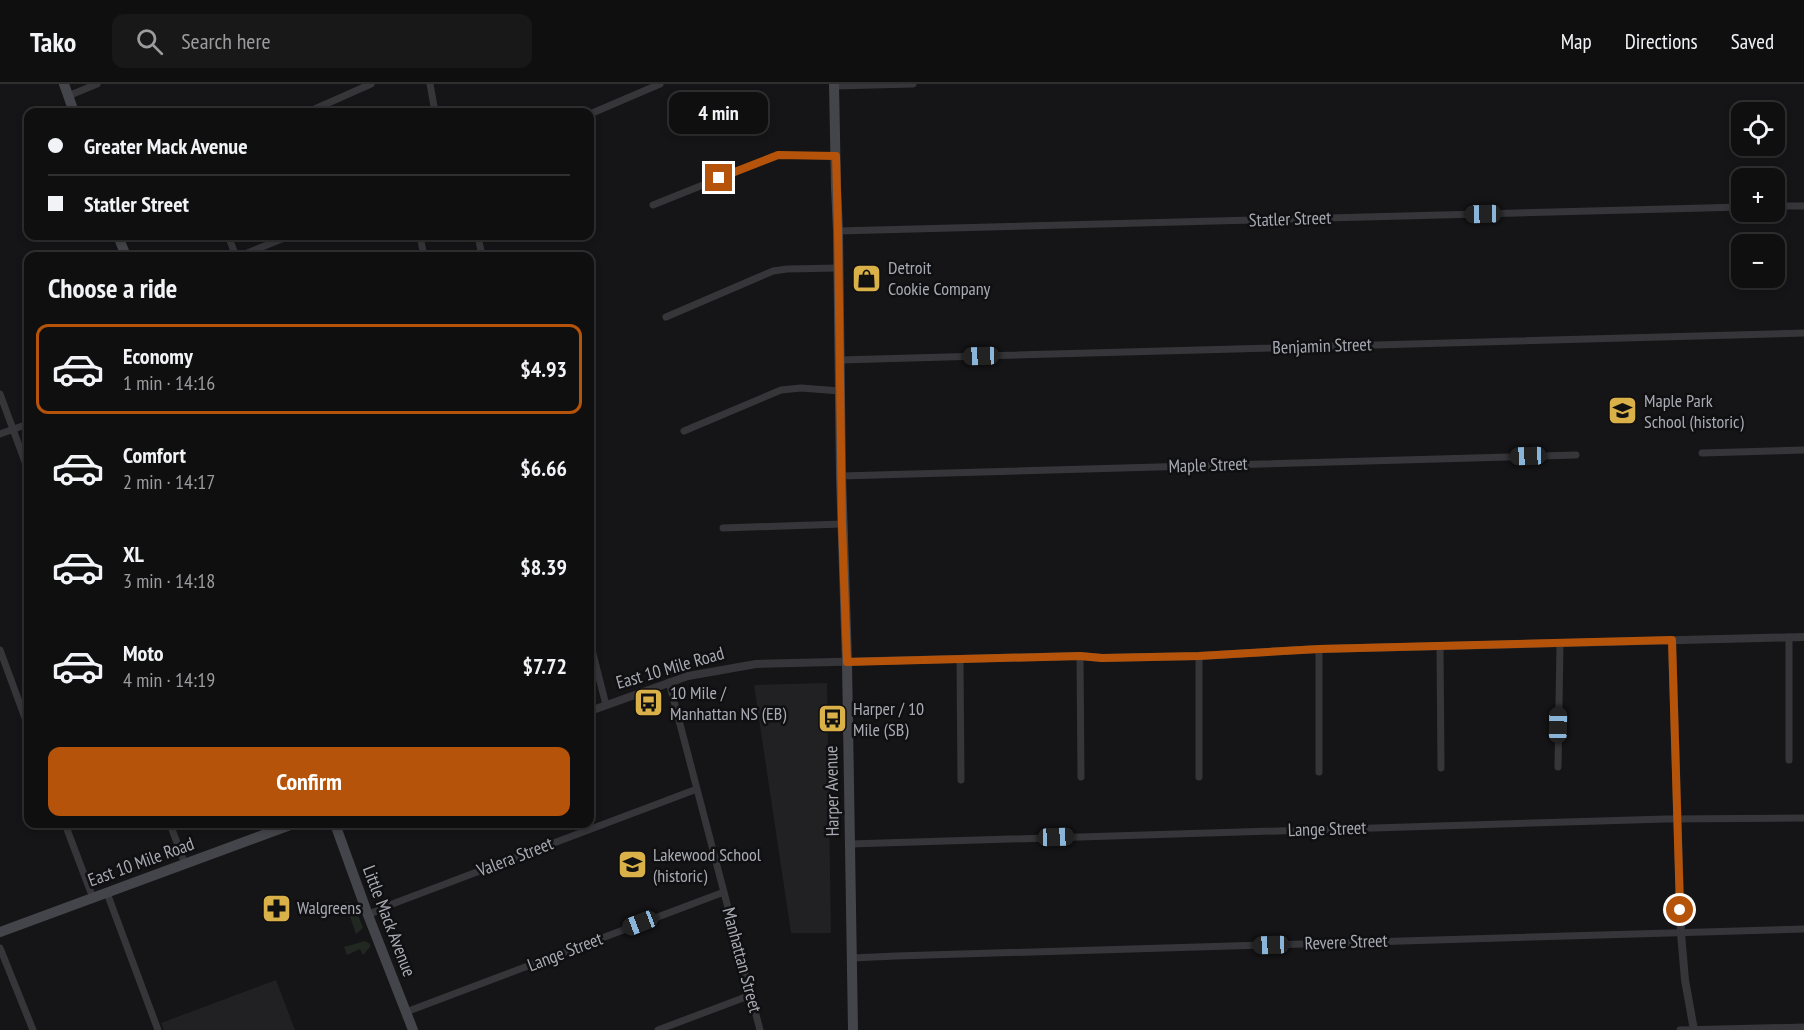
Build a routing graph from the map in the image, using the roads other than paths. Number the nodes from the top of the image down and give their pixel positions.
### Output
1 (64, 84) edge
2 (98, 84) edge
3 (371, 84) edge
4 (430, 84) edge
5 (660, 84) edge
6 (913, 84) edge
7 (834, 85) edge
8 (68, 96) junction
9 (72, 108) edge
10 (317, 108) edge
11 (434, 108) edge
12 (594, 112) edge
13 (836, 156) junction
14 (653, 205) dead end
15 (1785, 206) edge
16 (1804, 206) edge
17 (1731, 207) edge
18 (838, 231) junction
19 (279, 240) edge
20 (248, 252) edge
21 (839, 268) junction
22 (666, 317) dead end
23 (1804, 333) edge
24 (840, 360) junction
25 (840, 391) junction
26 (0, 394) edge
27 (24, 425) edge
28 (13, 429) junction
29 (684, 431) dead end
30 (0, 434) edge
31 (1804, 450) edge
32 (1702, 453) dead end
33 (1576, 455) dead end
34 (24, 459) edge
35 (841, 476) junction
36 (842, 524) junction
37 (723, 528) dead end
38 (1788, 637) junction
39 (1804, 637) edge
40 (1672, 640) junction
41 (1560, 643) junction
42 (1440, 646) junction
43 (1319, 649) junction
44 (0, 650) edge
45 (1080, 656) junction
46 (1199, 656) junction
47 (594, 658) edge
48 (960, 659) junction
49 (847, 662) junction
50 (669, 682) junction
51 (606, 705) junction
52 (594, 710) edge
53 (24, 715) edge
54 (1789, 759) dead end
55 (1558, 767) dead end
56 (1441, 768) dead end
57 (1319, 772) dead end
58 (1081, 777) dead end
59 (1199, 777) dead end
60 (961, 780) dead end
61 (697, 789) junction
62 (1804, 818) edge
63 (1678, 819) junction
64 (67, 828) edge
65 (172, 828) edge
66 (282, 828) edge
67 (336, 828) edge
68 (594, 828) edge
69 (594, 828) edge
70 (849, 844) junction
71 (185, 864) junction
72 (724, 892) junction
73 (107, 893) junction
74 (93, 898) junction
75 (368, 915) junction
76 (1804, 929) edge
77 (0, 932) edge
78 (1681, 933) junction
79 (0, 948) edge
80 (852, 958) junction
81 (751, 995) junction
82 (406, 1012) junction
83 (1804, 1027) edge
84 (33, 1030) edge
85 (158, 1030) edge
86 (413, 1030) edge
87 (658, 1030) edge
88 (760, 1030) edge
89 (853, 1030) edge
90 (1680, 1030) edge
91 (1694, 1030) edge

1 - 8 main road
2 - 8 street
3 - 10 street
4 - 11 street
5 - 12 street
6 - 7 street
7 - 13 main road, Harper Avenue
8 - 9 main road
13 - 14 street
13 - 18 main road, Harper Avenue
15 - 16 street
17 - 18 street, Statler Street
18 - 21 main road, Harper Avenue
19 - 20 street
21 - 22 street
21 - 24 main road, Harper Avenue
23 - 24 street, Benjamin Street
24 - 25 main road, Harper Avenue
25 - 29 street
25 - 35 main road, Harper Avenue
26 - 28 street
27 - 28 street
28 - 30 street
28 - 34 street
31 - 32 street
33 - 35 street, Maple Street
35 - 36 main road, Harper Avenue
36 - 37 street
36 - 49 main road, Harper Avenue
38 - 39 street, East 10 Mile Road
38 - 40 street, East 10 Mile Road
38 - 54 street
40 - 41 street, East 10 Mile Road
40 - 63 street
41 - 42 street, East 10 Mile Road
41 - 55 street
42 - 43 street, East 10 Mile Road
42 - 56 street
43 - 46 street, East 10 Mile Road
43 - 57 street
44 - 53 street
45 - 46 street, East 10 Mile Road
45 - 48 street, East 10 Mile Road
45 - 58 street
46 - 59 street
47 - 51 street
48 - 49 street, East 10 Mile Road
48 - 60 street
49 - 50 street, East 10 Mile Road
49 - 70 main road, Harper Avenue
50 - 51 street, East 10 Mile Road
50 - 61 street, Manhattan Street
51 - 52 street, East 10 Mile Road
61 - 69 street, Valera Street
61 - 72 street, Manhattan Street
62 - 63 street, Lange Street
63 - 70 street, Lange Street
63 - 78 street
64 - 74 street
65 - 71 street
66 - 71 main road, East 10 Mile Road
67 - 75 main road, Little Mack Avenue
68 - 75 street, Valera Street
70 - 80 main road, Harper Avenue
71 - 73 main road, East 10 Mile Road
72 - 81 street, Manhattan Street
72 - 82 street, Lange Street
73 - 74 main road, East 10 Mile Road
73 - 85 street
74 - 77 main road, East 10 Mile Road
75 - 82 main road, Little Mack Avenue
76 - 78 street, Revere Street
78 - 80 street, Revere Street
78 - 91 street
79 - 84 street
80 - 89 main road, Harper Avenue
81 - 87 street
81 - 88 street, Manhattan Street
82 - 86 main road, Little Mack Avenue
83 - 91 street
90 - 91 street

